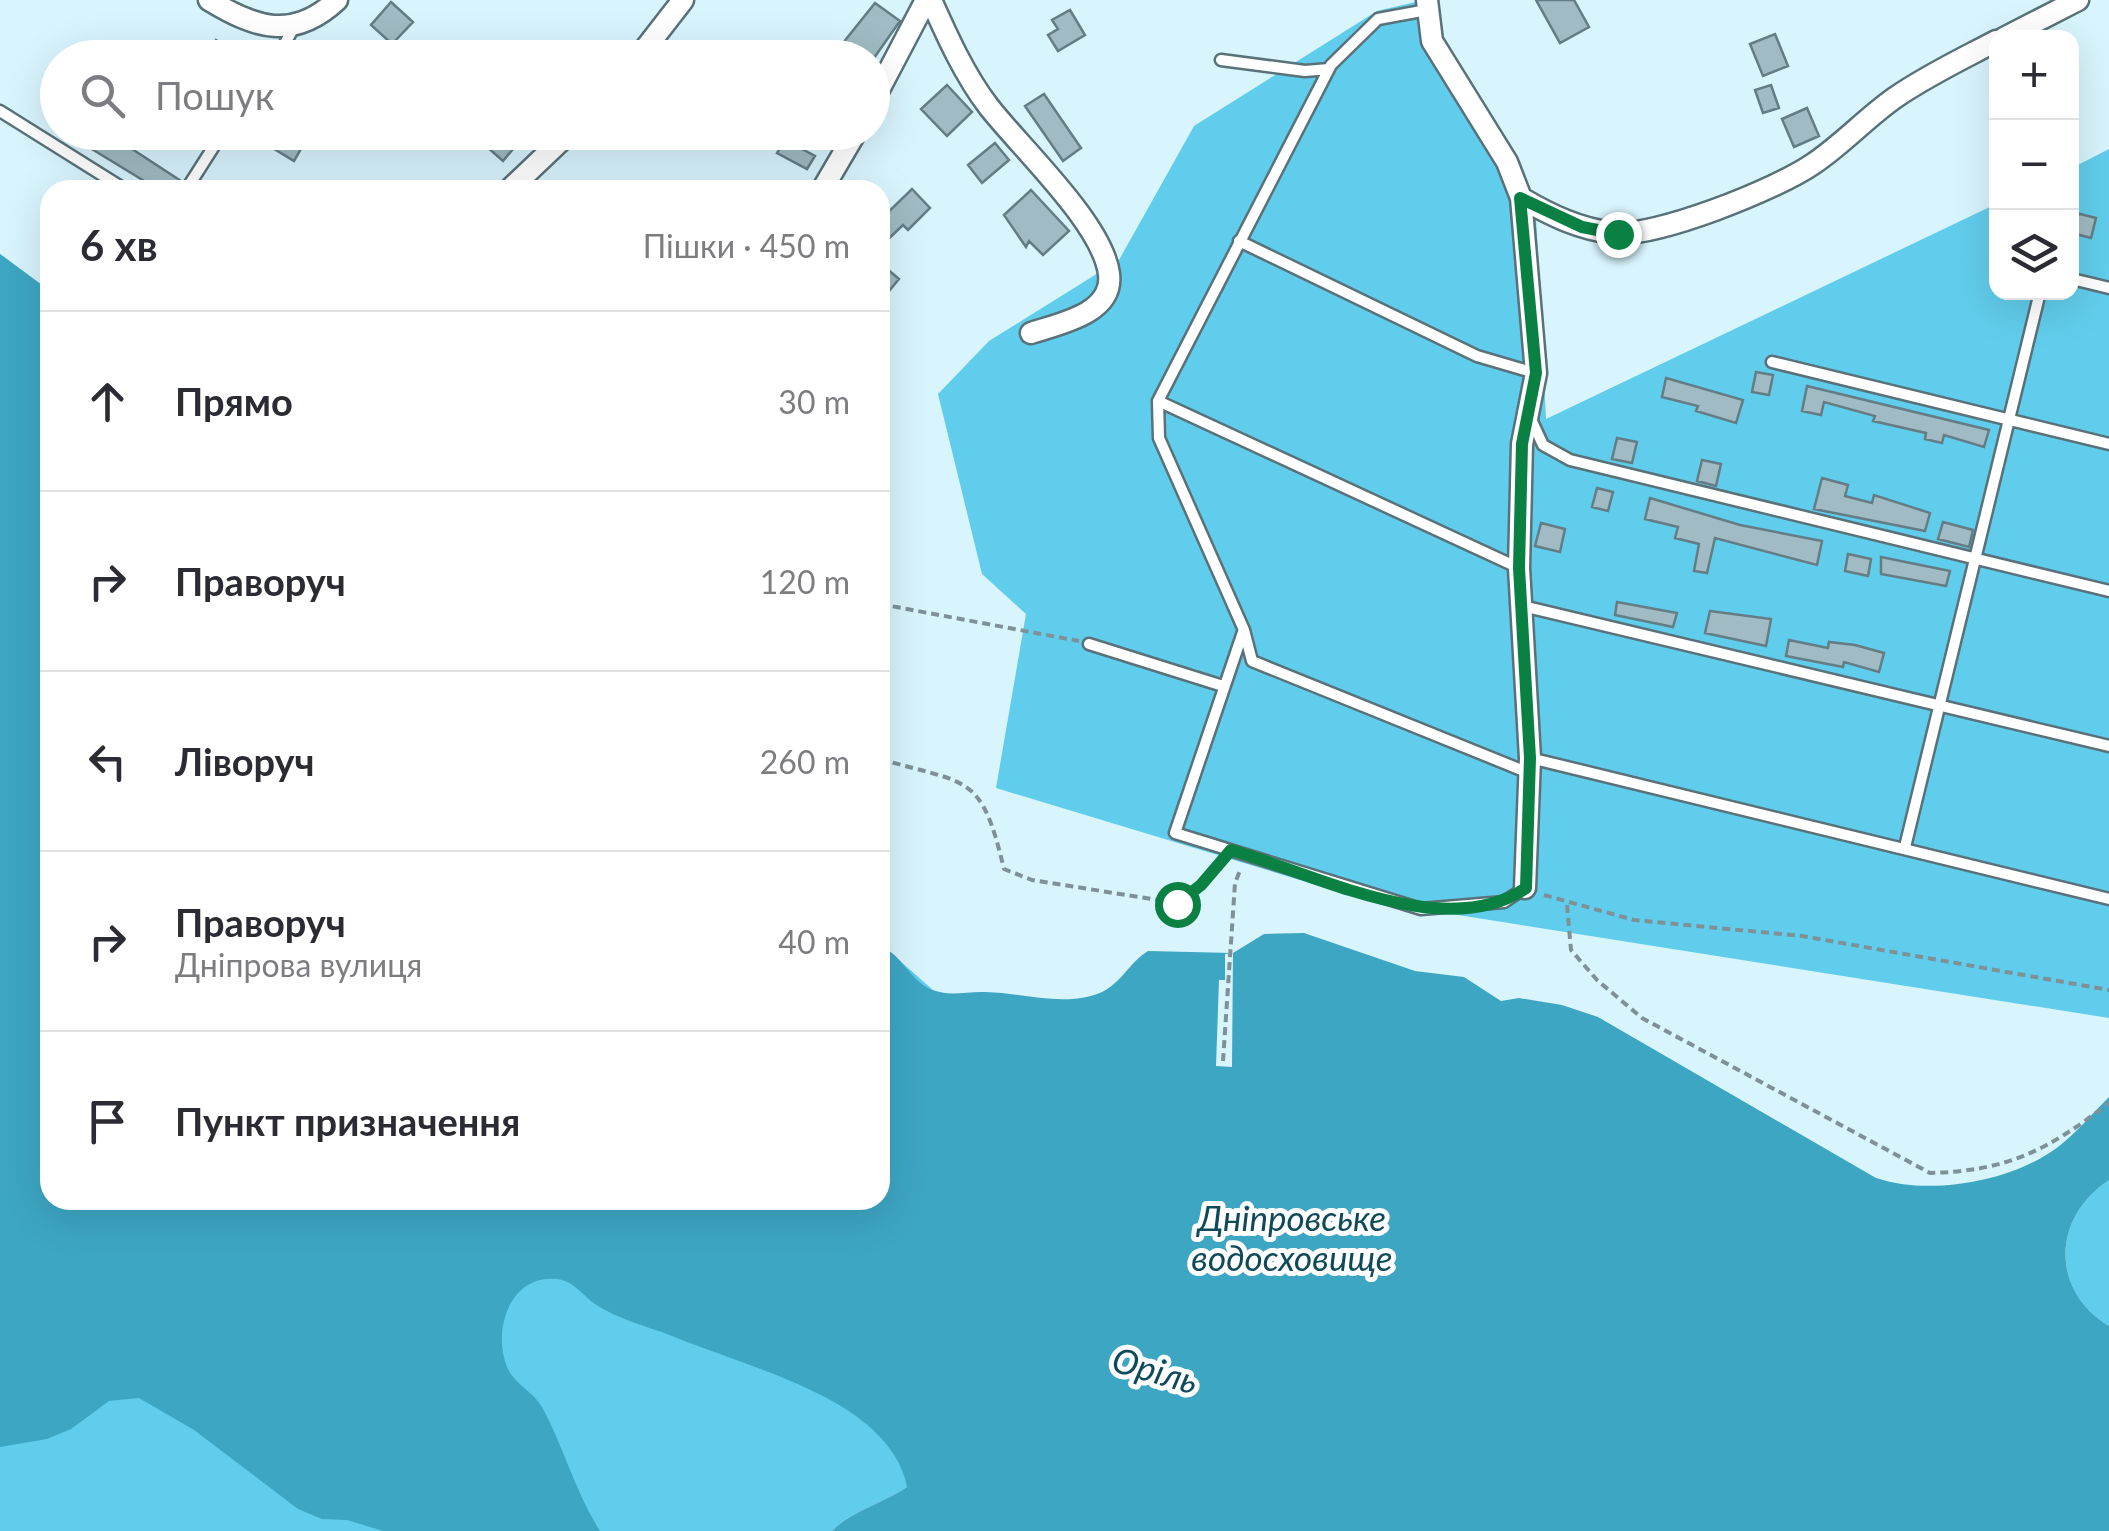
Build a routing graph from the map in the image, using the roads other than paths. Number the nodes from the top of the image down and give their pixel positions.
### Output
1 (209, 0) edge
2 (337, 0) edge
3 (683, 0) edge
4 (928, 0) edge
5 (2078, 0) edge
6 (1427, 5) edge
7 (294, 26) junction
8 (2020, 30) edge
9 (287, 40) edge
10 (652, 40) edge
11 (1989, 45) edge
12 (1221, 60) dead end
13 (1329, 69) junction
14 (890, 70) edge
15 (0, 111) edge
16 (40, 136) edge
17 (62, 150) edge
18 (212, 150) edge
19 (551, 150) edge
20 (845, 150) edge
21 (110, 180) edge
22 (192, 180) edge
23 (520, 180) edge
24 (828, 180) edge
25 (1520, 198) junction
26 (1239, 241) junction
27 (2079, 280) edge
28 (2109, 288) edge
29 (2038, 300) edge
30 (1031, 333) dead end
31 (1772, 362) dead end
32 (1536, 373) junction
33 (1158, 401) junction
34 (1530, 416) junction
35 (2008, 420) junction
36 (2109, 444) edge
37 (1978, 556) junction
38 (1519, 568) junction
39 (2109, 591) edge
40 (1523, 606) junction
41 (1244, 630) junction
42 (1089, 644) road end
43 (1223, 686) junction
44 (1942, 702) junction
45 (2109, 746) edge
46 (1529, 766) junction
47 (1905, 847) junction
48 (1526, 888) joint
49 (2109, 899) edge

1 - 7 street
2 - 7 street
3 - 10 street
4 - 14 street
4 - 30 street
5 - 8 street
6 - 13 lane
6 - 25 street
7 - 9 lane
11 - 25 street
12 - 13 lane
13 - 26 lane
15 - 16 lane
17 - 21 lane
18 - 22 lane
19 - 23 street
20 - 24 street
25 - 32 street
26 - 32 lane
26 - 33 lane
27 - 28 lane
29 - 35 lane
31 - 35 lane
32 - 34 street
33 - 38 lane
33 - 41 lane
34 - 37 lane
34 - 38 street
35 - 36 lane
35 - 37 lane
37 - 39 lane
37 - 44 lane
38 - 40 street
40 - 44 lane
40 - 46 street
41 - 43 lane
41 - 46 lane
42 - 43 lane
43 - 48 lane
44 - 45 lane
44 - 47 lane
46 - 47 lane
46 - 48 street
47 - 49 lane

